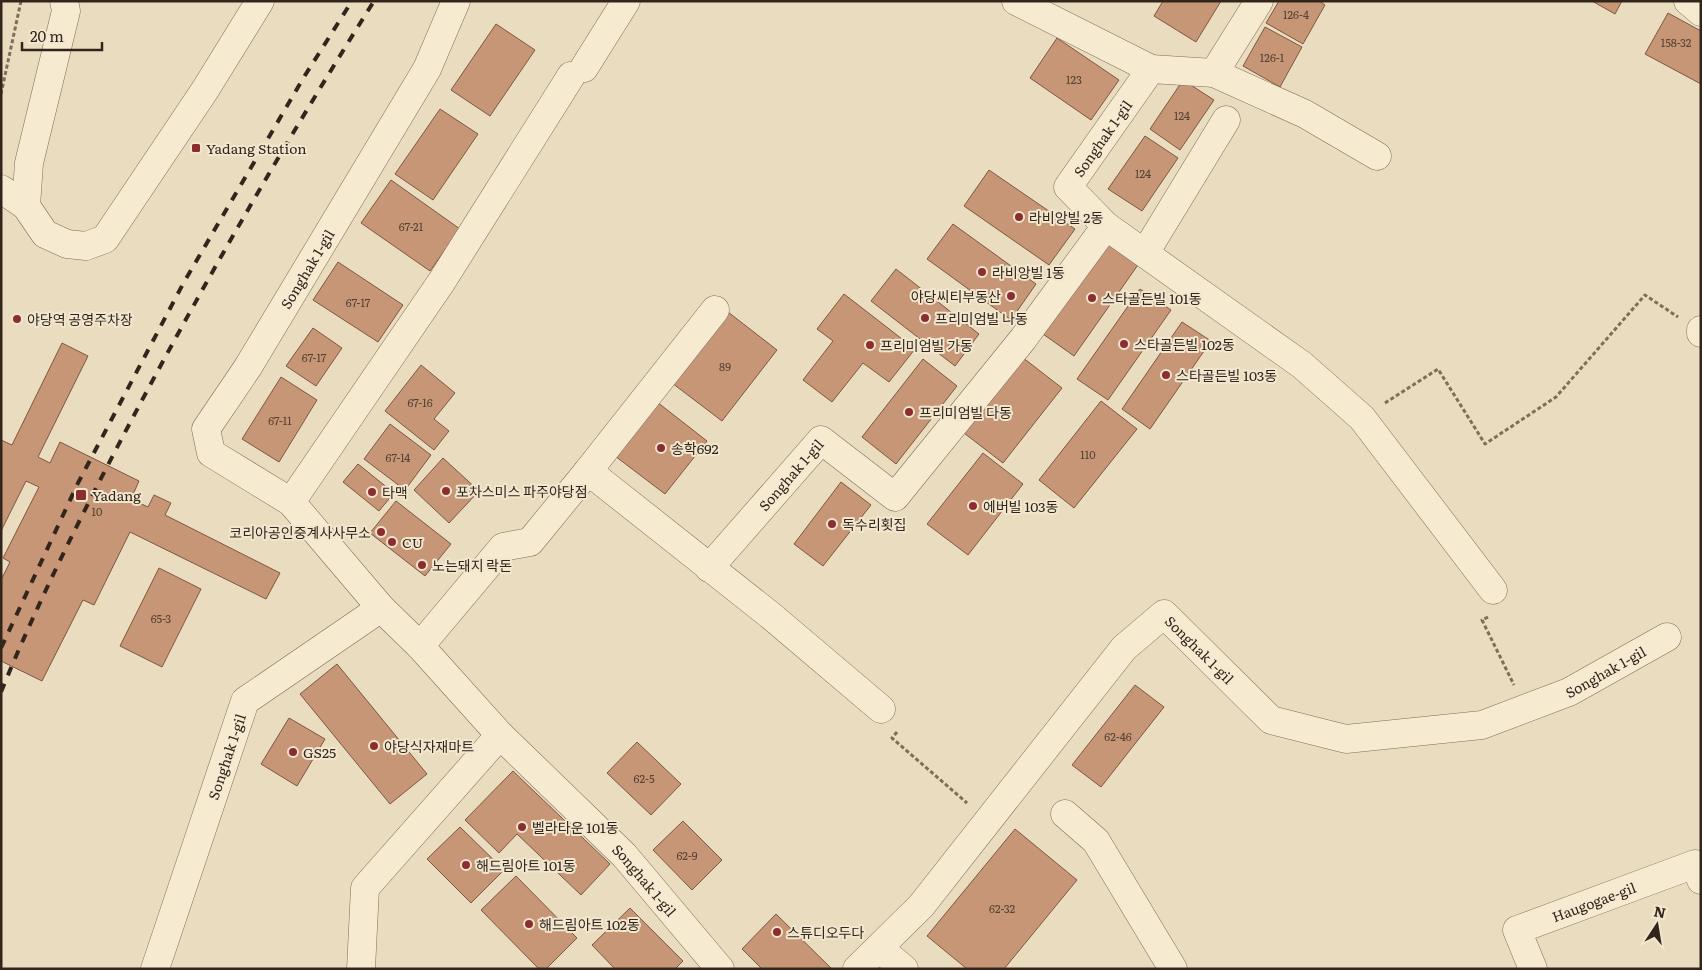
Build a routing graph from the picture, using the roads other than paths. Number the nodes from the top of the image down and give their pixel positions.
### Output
1 (64, 1) edge
2 (260, 1) edge
3 (456, 1) edge
4 (626, 1) edge
5 (1016, 1) edge
6 (1259, 1) edge
7 (1688, 1) edge
8 (1701, 12) edge
9 (1151, 69) junction
10 (1214, 73) junction
11 (1226, 120) dead end
12 (1377, 156) dead end
13 (1, 189) edge
14 (26, 206) junction
15 (1106, 226) junction
16 (1145, 253) junction
17 (715, 310) dead end
18 (588, 471) junction
19 (291, 502) junction
20 (709, 568) junction
21 (1493, 590) dead end
22 (381, 608) junction
23 (1667, 637) dead end
24 (420, 646) junction
25 (881, 709) road end
26 (500, 735) junction
27 (1065, 814) dead end
28 (1701, 880) edge
29 (879, 948) junction
30 (155, 969) edge
31 (361, 969) edge
32 (720, 969) edge
33 (857, 969) edge
34 (904, 969) edge
35 (1173, 969) edge
36 (1533, 969) edge

1 - 14 street
2 - 14 street
3 - 19 street, Songhak 1-gil
4 - 19 street
5 - 9 street
6 - 10 street
7 - 8 street
9 - 10 street
9 - 15 street, Songhak 1-gil
10 - 12 street
11 - 16 street
13 - 14 street
15 - 16 street, Songhak 1-gil
15 - 20 street, Songhak 1-gil
16 - 21 street, Songhak 1-gil
17 - 18 street
18 - 20 street
18 - 24 street
19 - 22 street, Songhak 1-gil
20 - 25 street
22 - 24 street, Songhak 1-gil
22 - 30 street, Songhak 1-gil
23 - 29 street, Songhak 1-gil
24 - 26 street, Songhak 1-gil
26 - 31 street
26 - 32 street, Songhak 1-gil
27 - 35 street
28 - 36 street, Haugogae-gil
29 - 33 street, Songhak 1-gil
29 - 34 street

